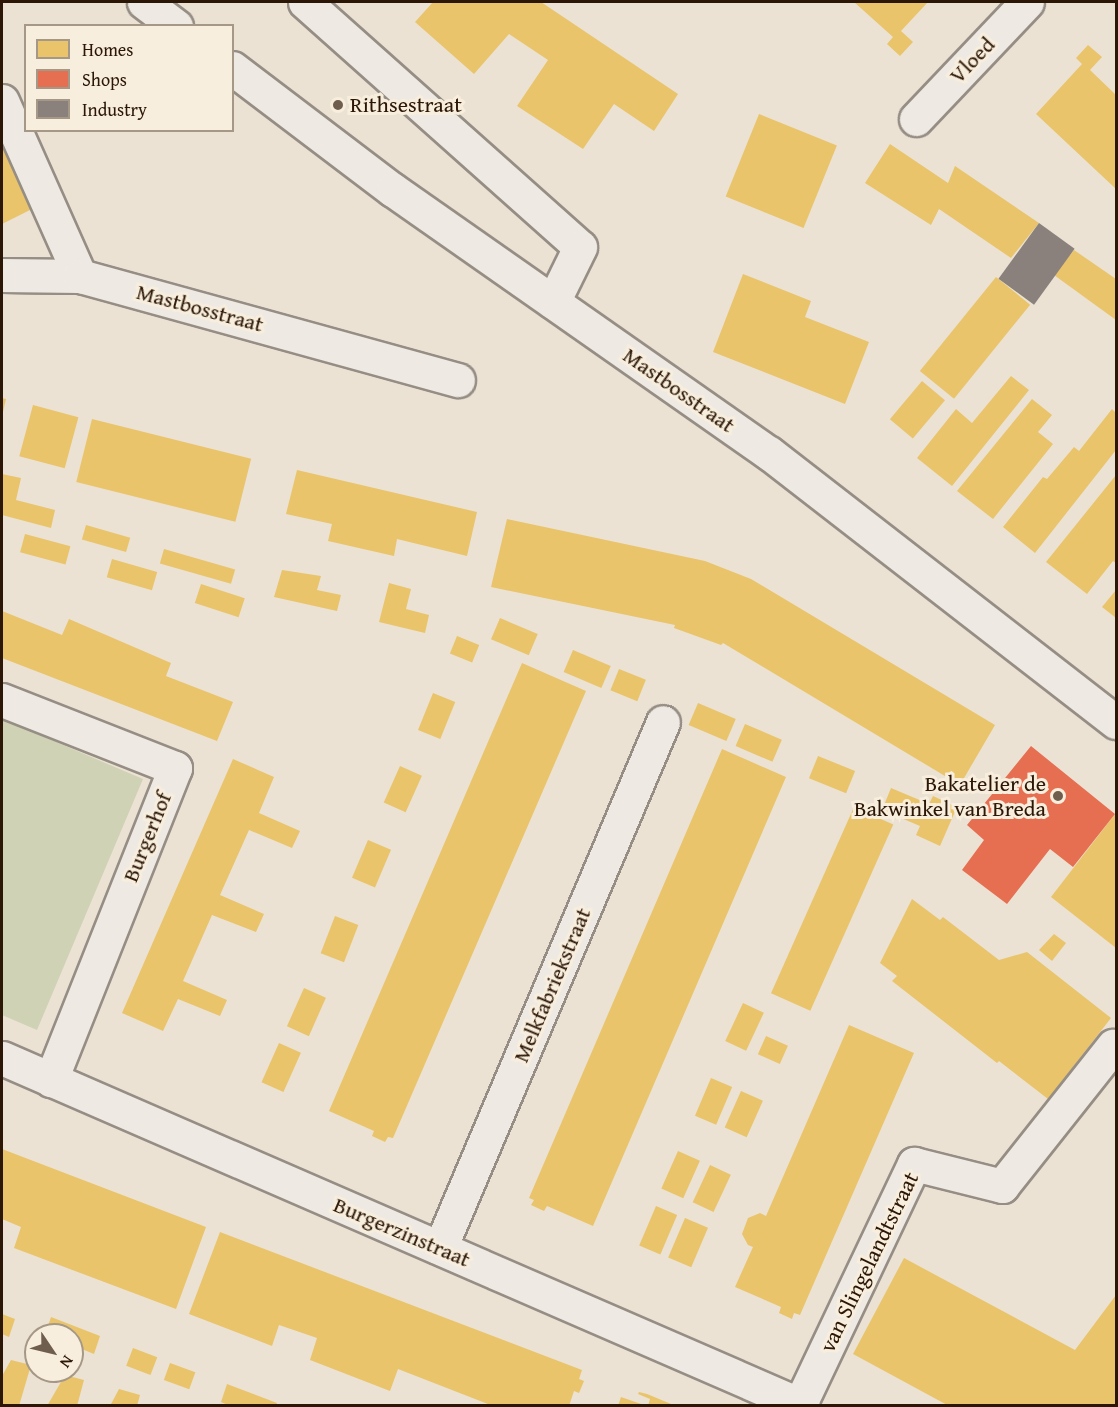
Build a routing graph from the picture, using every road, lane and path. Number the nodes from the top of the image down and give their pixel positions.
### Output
1 (144, 2) edge
2 (305, 2) edge
3 (1027, 2) edge
4 (173, 24) edge
5 (234, 70) edge
6 (2, 101) edge
7 (916, 119) dead end
8 (2, 275) edge
9 (80, 276) junction
10 (553, 302) junction
11 (458, 380) dead end
12 (2, 700) edge
13 (663, 722) dead end
14 (1116, 722) edge
15 (1113, 1046) dead end
16 (2, 1058) edge
17 (51, 1080) junction
18 (440, 1248) junction
19 (801, 1405) edge

1 - 4 street
2 - 10 street
3 - 7 street, Vloed
5 - 10 street, Mastbosstraat
6 - 9 street
8 - 9 street, Mastbosstraat
9 - 11 street, Mastbosstraat
10 - 14 street, Mastbosstraat
12 - 17 street, Burgerhof
13 - 18 street, Melkfabriekstraat
15 - 19 street, van Slingelandtstraat
16 - 17 street, Burgerzinstraat
17 - 18 street, Burgerzinstraat
18 - 19 street, Burgerzinstraat

